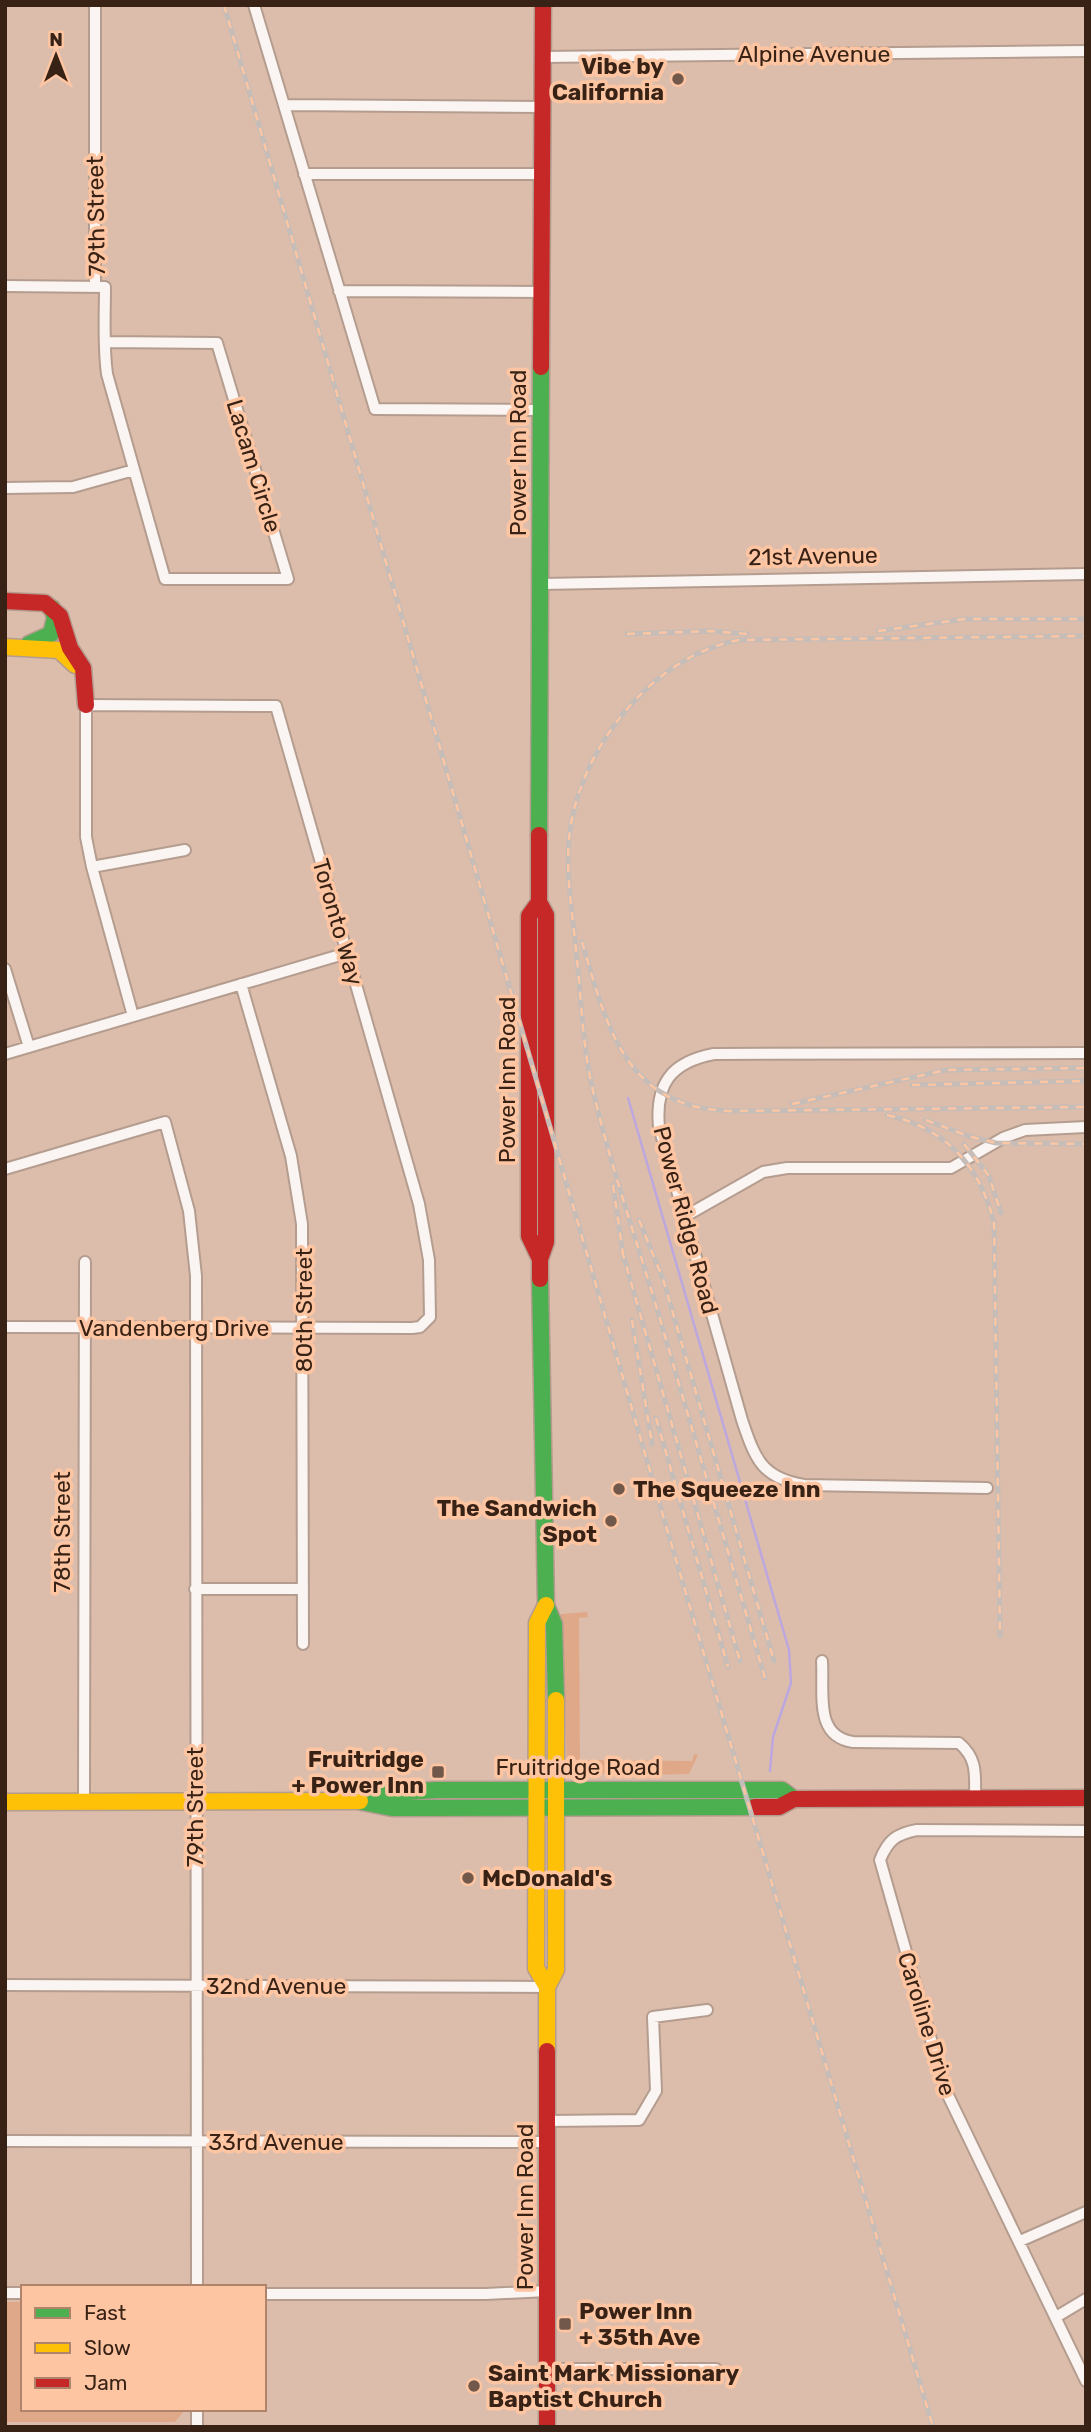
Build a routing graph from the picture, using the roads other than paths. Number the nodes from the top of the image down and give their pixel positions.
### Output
1 (95, 5) edge
2 (254, 5) edge
3 (543, 5) edge
4 (1086, 51) edge
5 (542, 57) junction
6 (284, 105) junction
7 (542, 107) junction
8 (304, 174) junction
9 (542, 174) junction
10 (5, 286) edge
11 (95, 287) junction
12 (339, 290) junction
13 (542, 292) junction
14 (105, 342) junction
15 (541, 410) junction
16 (134, 470) junction
17 (5, 488) edge
18 (1086, 574) edge
19 (165, 579) joint
20 (541, 584) junction
21 (13, 601) edge
22 (52, 608) junction
23 (13, 647) edge
24 (85, 678) junction
25 (86, 705) junction
26 (185, 850) dead end
27 (92, 867) junction
28 (347, 953) junction
29 (5, 969) edge
30 (242, 984) junction
31 (133, 1016) junction
32 (29, 1048) junction
33 (1086, 1053) edge
34 (5, 1054) edge
35 (1086, 1127) edge
36 (5, 1169) edge
37 (684, 1217) junction
38 (85, 1262) dead end
39 (426, 1323) joint
40 (5, 1327) edge
41 (85, 1328) junction
42 (196, 1328) junction
43 (304, 1328) junction
44 (987, 1488) dead end
45 (195, 1589) junction
46 (303, 1589) junction
47 (546, 1605) junction
48 (303, 1644) dead end
49 (822, 1661) dead end
50 (536, 1790) junction
51 (557, 1798) junction
52 (1086, 1798) edge
53 (975, 1799) junction
54 (360, 1801) junction
55 (5, 1802) edge
56 (84, 1802) junction
57 (195, 1802) junction
58 (536, 1807) junction
59 (1086, 1831) edge
60 (5, 1985) edge
61 (196, 1986) junction
62 (547, 1987) junction
63 (707, 2010) dead end
64 (548, 2121) junction
65 (5, 2141) edge
66 (196, 2141) junction
67 (547, 2142) junction
68 (1086, 2212) edge
69 (1020, 2241) junction
70 (197, 2285) edge
71 (547, 2291) junction
72 (266, 2294) edge
73 (1086, 2299) edge
74 (1056, 2317) junction
75 (547, 2369) junction
76 (716, 2369) dead end
77 (1086, 2381) edge
78 (547, 2427) edge

1 - 11 street, 79th Street
2 - 6 street
3 - 5 main road, Power Inn Road
4 - 5 street, Alpine Avenue
5 - 7 main road, Power Inn Road
6 - 7 street
6 - 8 street
7 - 9 main road, Power Inn Road
8 - 9 street
8 - 12 street
9 - 13 main road, Power Inn Road
10 - 11 street
11 - 14 street, 79th Street
12 - 13 street
12 - 15 street
13 - 15 main road, Power Inn Road
14 - 16 street, 79th Street
14 - 19 street, Lacam Circle
15 - 20 main road, Power Inn Road
16 - 17 street
16 - 19 street, 79th Street
18 - 20 street, 21st Avenue
20 - 47 main road, Power Inn Road
21 - 22 main road
22 - 23 main road
22 - 24 main road
23 - 24 main road
24 - 25 main road
25 - 27 street
25 - 28 street, Toronto Way
26 - 27 street
27 - 31 street
28 - 30 street
28 - 39 street, Toronto Way
29 - 32 street
30 - 31 street
30 - 43 street, 80th Street
31 - 32 street
32 - 34 street
33 - 37 street, Power Ridge Road
35 - 37 street
36 - 42 street, 79th Street
37 - 44 street, Power Ridge Road
38 - 41 street, 78th Street
39 - 43 street, Vandenberg Drive
40 - 41 street, Vandenberg Drive
41 - 42 street, Vandenberg Drive
41 - 56 street, 78th Street
42 - 43 street, Vandenberg Drive
42 - 45 street, 79th Street
43 - 46 street, 80th Street
45 - 46 street
45 - 57 street, 79th Street
46 - 48 street, 80th Street
47 - 50 main road, Power Inn Road
47 - 51 main road, Power Inn Road
49 - 53 street
50 - 51 main road, Fruitridge Road
50 - 54 main road, Fruitridge Road
50 - 58 main road, Power Inn Road
51 - 53 main road, Fruitridge Road
51 - 58 main road, Fruitridge Road
51 - 62 main road, Power Inn Road
52 - 53 main road, Fruitridge Road
54 - 57 main road, Fruitridge Road
54 - 58 main road, Fruitridge Road
55 - 56 main road, Fruitridge Road
56 - 57 main road, Fruitridge Road
57 - 61 street, 79th Street
58 - 62 main road, Power Inn Road
59 - 69 street, Caroline Drive
60 - 61 street, 32nd Avenue
61 - 62 street, 32nd Avenue
61 - 66 street, 79th Street
62 - 64 main road, Power Inn Road
63 - 64 street
64 - 67 main road, Power Inn Road
65 - 66 street, 33rd Avenue
66 - 67 street, 33rd Avenue
66 - 70 street, 79th Street
67 - 71 main road, Power Inn Road
68 - 69 street
69 - 74 street, Caroline Drive
71 - 72 street
71 - 75 main road, Power Inn Road
73 - 74 street
74 - 77 street, Caroline Drive
75 - 76 street
75 - 78 main road, Power Inn Road

